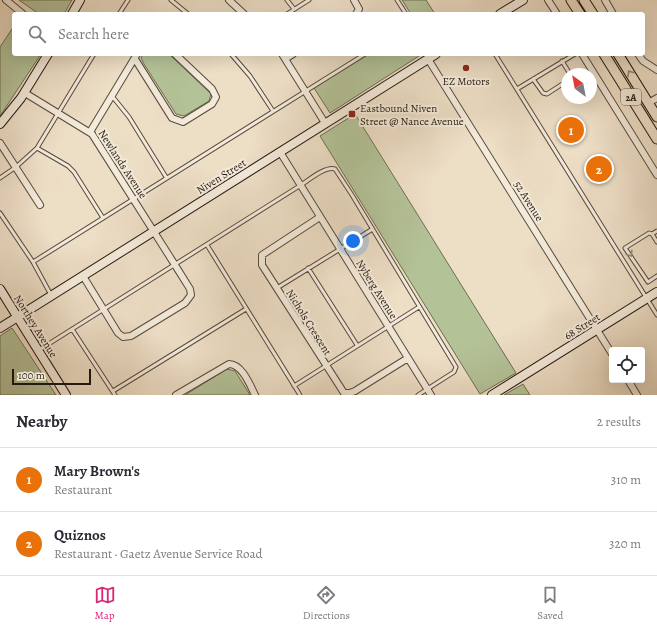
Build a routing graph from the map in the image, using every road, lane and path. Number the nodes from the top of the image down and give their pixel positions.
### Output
1 (6, 0) edge
2 (80, 0) edge
3 (128, 0) edge
4 (171, 0) edge
5 (229, 0) edge
6 (287, 0) edge
7 (309, 0) edge
8 (354, 0) edge
9 (397, 0) edge
10 (523, 0) edge
11 (548, 0) edge
12 (571, 0) edge
13 (584, 0) edge
14 (604, 0) edge
15 (294, 9) junction
16 (21, 12) edge
17 (73, 12) edge
18 (120, 12) edge
19 (186, 12) edge
20 (242, 12) edge
21 (289, 12) edge
22 (357, 12) edge
23 (405, 12) edge
24 (503, 12) edge
25 (556, 12) edge
26 (579, 12) edge
27 (592, 12) edge
28 (612, 12) edge
29 (47, 56) edge
30 (93, 56) edge
31 (136, 56) edge
32 (177, 56) edge
33 (233, 56) edge
34 (284, 56) edge
35 (362, 56) edge
36 (433, 56) edge
37 (496, 56) edge
38 (572, 56) edge
39 (583, 56) edge
40 (605, 56) edge
41 (619, 56) edge
42 (639, 56) edge
43 (428, 59) junction
44 (562, 62) junction
45 (566, 68) edge
46 (657, 70) edge
47 (533, 79) junction
48 (561, 85) edge
49 (517, 89) junction
50 (304, 90) junction
51 (25, 93) junction
52 (112, 95) junction
53 (657, 98) edge
54 (648, 103) junction
55 (273, 111) junction
56 (58, 113) junction
57 (657, 117) edge
58 (326, 123) junction
59 (0, 124) edge
60 (90, 132) junction
61 (657, 139) edge
62 (0, 143) edge
63 (38, 148) junction
64 (280, 152) junction
65 (16, 167) junction
66 (657, 175) edge
67 (0, 178) edge
68 (166, 178) junction
69 (300, 185) junction
70 (133, 198) junction
71 (40, 205) dead end
72 (0, 213) edge
73 (320, 217) junction
74 (102, 218) junction
75 (371, 230) junction
76 (154, 231) junction
77 (657, 231) edge
78 (652, 234) junction
79 (657, 242) edge
80 (207, 245) junction
81 (340, 248) junction
82 (33, 262) junction
83 (175, 265) junction
84 (308, 268) junction
85 (83, 276) junction
86 (657, 276) edge
87 (276, 288) junction
88 (0, 289) edge
89 (657, 292) edge
90 (52, 296) junction
91 (647, 298) junction
92 (419, 307) junction
93 (246, 309) junction
94 (103, 310) junction
95 (657, 315) edge
96 (17, 317) junction
97 (388, 327) junction
98 (0, 328) edge
99 (72, 329) junction
100 (597, 330) junction
101 (357, 345) junction
102 (609, 349) edge
103 (38, 350) junction
104 (408, 358) junction
105 (325, 366) junction
106 (630, 383) edge
107 (294, 386) junction
108 (429, 392) edge
109 (114, 393) edge
110 (66, 395) edge
111 (176, 395) edge
112 (256, 395) edge
113 (300, 395) edge
114 (418, 395) edge
115 (492, 395) edge
116 (637, 395) edge

1 - 16 street
2 - 17 street
3 - 18 lane
4 - 19 lane
5 - 20 street
6 - 15 lane
7 - 15 lane
8 - 22 street
9 - 23 lane
10 - 24 street
11 - 25 street
12 - 26 main road
13 - 27 main road
14 - 28 street
15 - 21 lane
29 - 51 street
30 - 56 lane
31 - 32 street
31 - 52 street
33 - 55 lane
34 - 50 street
35 - 50 lane
36 - 43 street, Niven Street
37 - 49 lane
38 - 44 lane
39 - 66 street
40 - 61 main road, 2A
54 -> 41 main road, 2A
42 - 46 street
43 - 58 street, Niven Street
43 - 100 street, 52 Avenue
44 - 45 lane
44 - 47 lane
47 - 48 lane
47 - 49 lane
49 - 91 lane
50 - 55 lane
50 - 58 street
51 - 56 street, Newlands Avenue
51 - 59 street
52 - 60 street
52 - 68 lane
53 - 54 street
54 - 57 main road, 2A
55 - 68 lane
56 - 60 street, Newlands Avenue
56 - 63 lane
58 - 64 street, Niven Street
60 - 70 street, Newlands Avenue
62 - 65 street
63 - 65 lane
63 - 74 lane
64 - 69 street, Nyberg Avenue
64 - 76 street, Niven Street
65 - 67 lane
65 - 71 street
68 - 70 lane
69 - 73 street, Nyberg Avenue
69 - 75 lane
69 - 80 lane
70 - 74 lane
70 - 76 street, Newlands Avenue
72 - 82 lane
73 - 81 street, Nyberg Avenue
73 - 87 street, Nichols Crescent
74 - 82 lane
75 - 81 lane
75 - 92 lane
76 - 83 street, Newlands Avenue
76 - 85 street, Niven Street
77 - 78 lane
78 - 79 lane
78 -> 86 lane
80 - 83 lane
80 - 93 lane
81 - 84 lane
81 - 97 street, Nyberg Avenue
82 - 90 lane
83 - 94 lane
83 - 94 street, Newlands Avenue
84 - 87 lane
84 - 101 lane
85 - 90 street, Niven Street
85 - 94 street
87 - 105 street, Nichols Crescent
88 - 96 street, Northey Avenue
89 - 91 street, 68 Street
90 - 96 street, Niven Street
91 - 95 lane
91 - 100 street, 68 Street
92 - 97 lane
92 - 108 lane
93 - 107 lane
93 - 109 lane
94 - 99 lane
96 - 98 street, Niven Street
96 - 103 street, Northey Avenue
97 - 101 lane
97 - 104 street, Nyberg Avenue
99 - 103 lane
99 - 109 lane
100 - 102 street, 52 Avenue
100 - 115 street, 68 Street
101 - 105 lane
103 - 110 street, Northey Avenue
104 - 105 street, Nichols Crescent
104 - 108 street, Nyberg Avenue
105 - 107 lane
106 - 116 street
107 - 113 lane
108 - 114 lane
111 - 112 street

